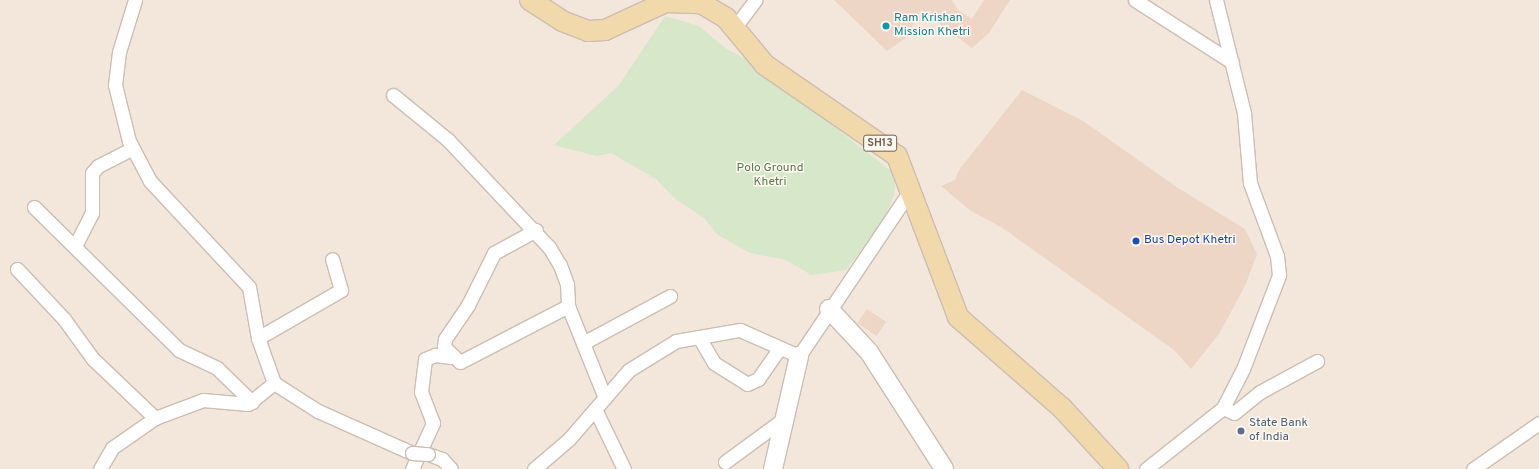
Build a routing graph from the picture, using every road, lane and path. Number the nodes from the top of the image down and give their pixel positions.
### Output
1 (136, 0) edge
2 (530, 0) edge
3 (755, 0) edge
4 (1136, 0) edge
5 (1216, 0) edge
6 (701, 2) edge
7 (735, 27) junction
8 (1232, 62) junction
9 (393, 95) dead end
10 (133, 148) junction
11 (912, 188) junction
12 (34, 207) dead end
13 (536, 230) junction
14 (75, 246) junction
15 (332, 259) dead end
16 (17, 269) dead end
17 (670, 296) dead end
18 (568, 306) junction
19 (830, 309) junction
20 (699, 337) junction
21 (258, 338) junction
22 (583, 343) junction
23 (780, 348) junction
24 (800, 356) junction
25 (451, 357) junction
26 (1317, 361) dead end
27 (274, 383) junction
28 (605, 398) junction
29 (252, 402) junction
30 (1223, 408) junction
31 (595, 410) junction
32 (155, 418) junction
33 (785, 418) junction
34 (1539, 423) edge
35 (725, 462) dead end
36 (1477, 468) edge
37 (100, 469) edge
38 (412, 469) edge
39 (451, 469) edge
40 (534, 469) edge
41 (624, 469) edge
42 (773, 469) edge
43 (944, 469) edge
44 (1118, 469) edge
45 (1146, 469) edge

1 - 10 street
2 - 6 main road, SH13
3 - 7 street
4 - 8 street
5 - 8 street
6 - 7 main road, SH13
7 - 11 main road, SH13
8 - 30 street
9 - 13 street
10 - 14 street
10 - 21 street
11 - 19 street
11 - 44 main road, SH13
12 - 14 street
13 - 18 street
13 - 25 street
14 - 29 street
15 - 21 street
16 - 32 street
17 - 22 street
18 - 22 street
18 - 25 street
19 - 24 street
19 - 43 street
20 - 23 street
20 - 23 street
20 - 28 street
21 - 27 street
22 - 28 street
23 - 24 street
24 - 33 street
25 - 38 street
26 - 30 street
27 - 29 street
27 - 39 street, bridge
28 - 31 street
29 - 32 street
30 - 45 street
31 - 40 street
31 - 41 street
32 - 37 street
33 - 35 street
33 - 42 street
34 - 36 street

